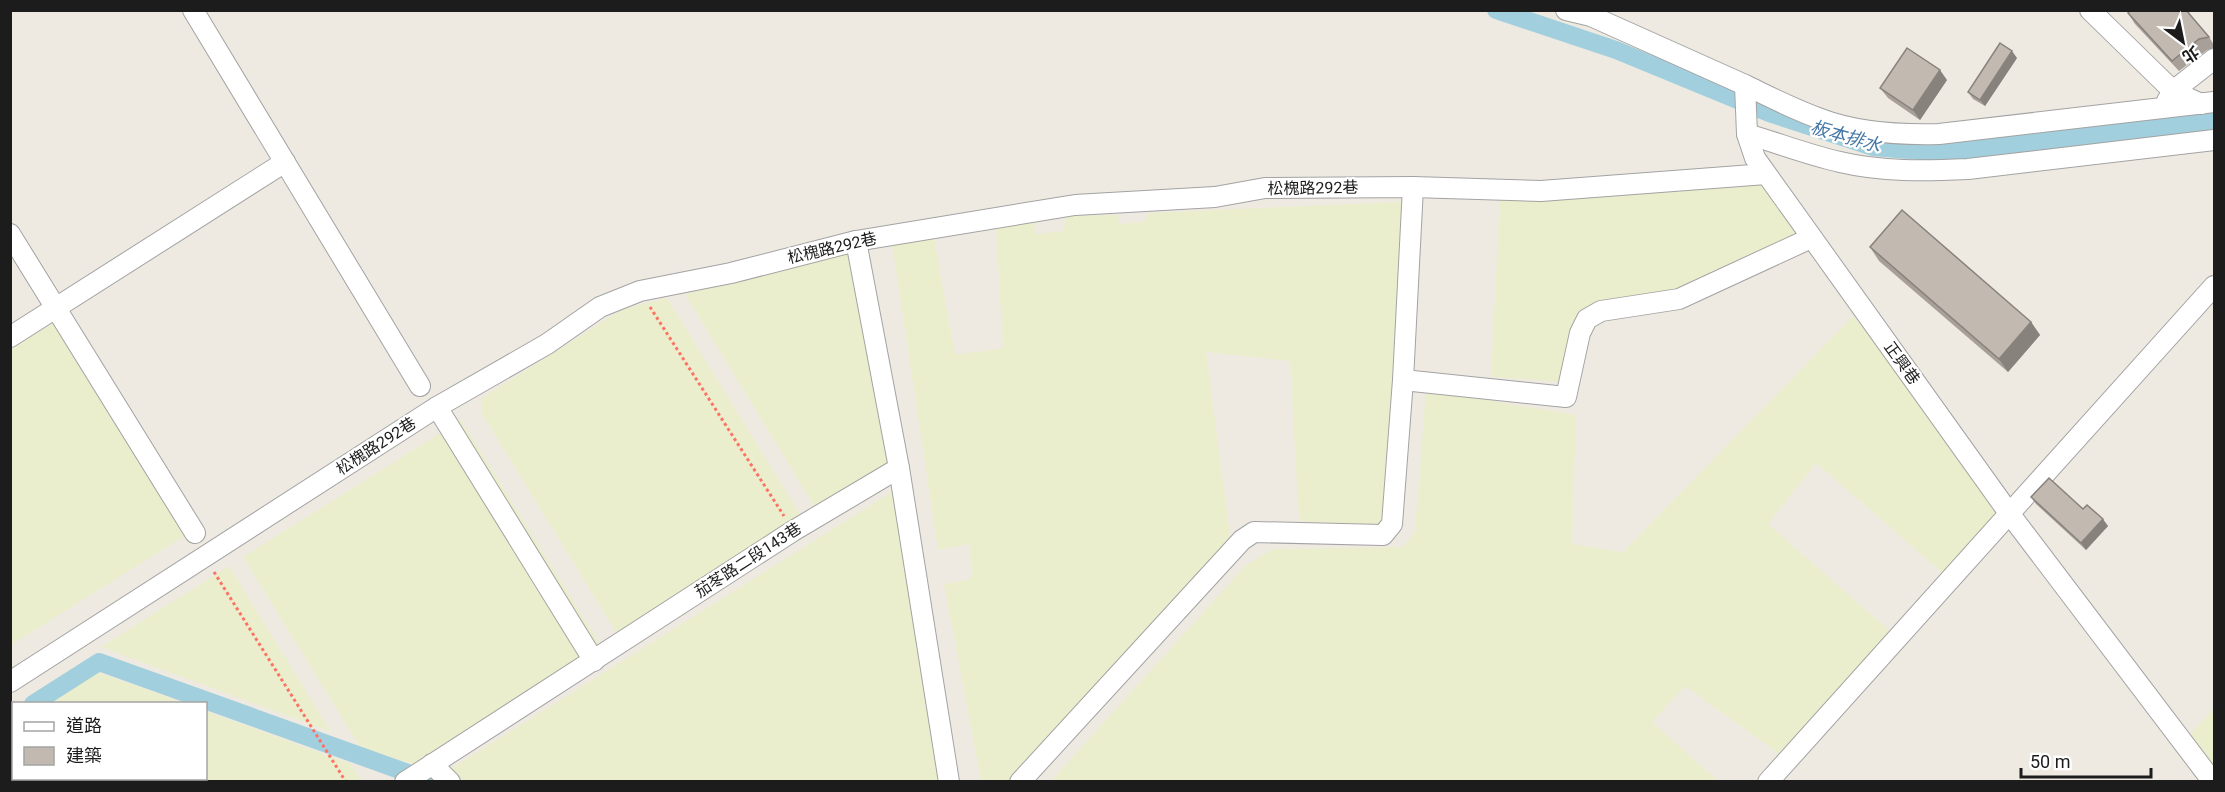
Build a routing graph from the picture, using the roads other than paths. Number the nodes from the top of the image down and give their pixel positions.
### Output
1 (193, 10) edge
2 (1566, 10) edge
3 (2090, 10) edge
4 (2214, 59) edge
5 (1745, 90) junction
6 (2173, 91) junction
7 (2207, 103) edge
8 (2163, 109) junction
9 (1747, 128) junction
10 (2214, 140) edge
11 (285, 162) junction
12 (1766, 174) junction
13 (1413, 187) junction
14 (10, 234) edge
15 (1811, 238) junction
16 (855, 241) junction
17 (2214, 286) edge
18 (56, 308) junction
19 (10, 337) edge
20 (1403, 380) junction
21 (420, 386) dead end
22 (437, 407) junction
23 (899, 468) junction
24 (2009, 513) junction
25 (195, 532) dead end
26 (594, 661) junction
27 (10, 682) edge
28 (432, 764) junction
29 (405, 782) edge
30 (450, 782) edge
31 (949, 782) edge
32 (1020, 782) edge
33 (1768, 782) edge
34 (2213, 782) edge

1 - 11 lane
2 - 5 lane
3 - 6 lane
4 - 6 lane
5 - 8 lane
5 - 9 lane, 正興巷
6 - 7 lane
6 - 8 lane
7 - 8 lane
9 - 10 lane
9 - 12 lane, 正興巷
11 - 18 lane
11 - 21 lane
12 - 13 lane, 松槐路292巷
12 - 15 lane, 正興巷
13 - 16 lane, 松槐路292巷
13 - 20 lane
14 - 18 lane
15 - 20 lane
15 - 24 lane, 正興巷
16 - 22 lane, 松槐路292巷
16 - 23 lane
17 - 24 lane
18 - 19 lane
18 - 25 lane
20 - 32 lane
22 - 26 lane
22 - 27 lane, 松槐路292巷
23 - 26 lane, 茄苳路二段143巷
23 - 31 lane
24 - 33 lane
24 - 34 lane, 正興巷
26 - 28 lane, 茄苳路二段143巷
28 - 29 lane, 茄苳路二段143巷
28 - 30 lane

